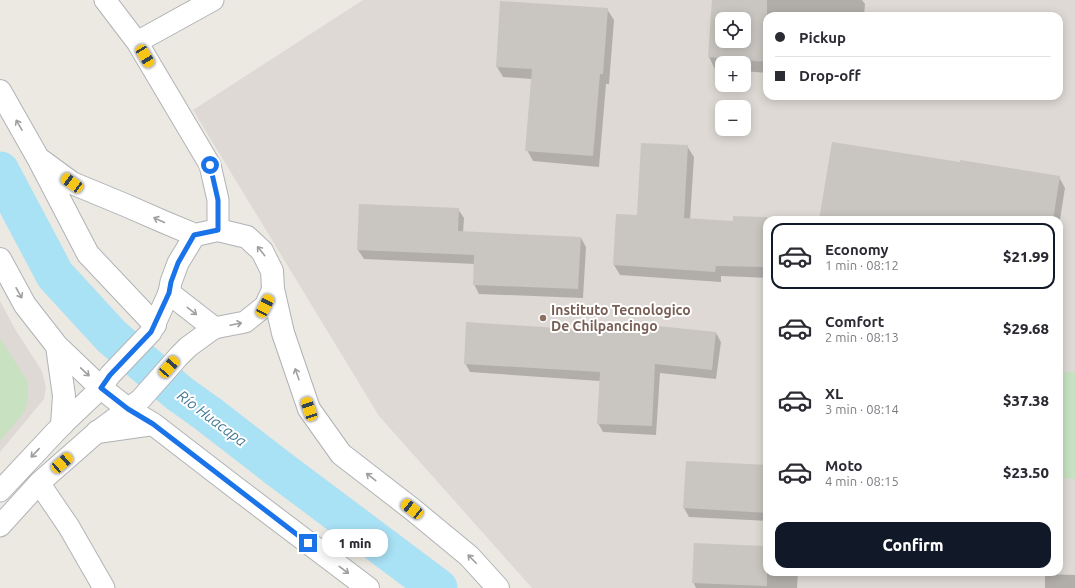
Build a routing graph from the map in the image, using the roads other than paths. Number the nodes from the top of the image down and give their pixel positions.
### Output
1 (105, 0) edge
2 (213, 0) edge
3 (137, 42) junction
4 (0, 91) edge
5 (38, 158) junction
6 (218, 230) junction
7 (194, 235) junction
8 (0, 259) edge
9 (273, 288) junction
10 (169, 293) junction
11 (153, 328) junction
12 (214, 328) junction
13 (56, 346) junction
14 (106, 381) junction
15 (135, 404) junction
16 (153, 424) junction
17 (62, 425) junction
18 (97, 432) junction
19 (38, 483) junction
20 (0, 491) edge
21 (0, 526) edge
22 (104, 588) edge
23 (368, 588) edge
24 (498, 588) edge

1 - 3 street
2 - 3 street
3 - 6 street
5 -> 4 main road
7 -> 5 main road
5 - 11 main road
6 - 7 main road
9 -> 6 main road
7 - 10 street
8 -> 13 main road
12 -> 9 street
24 -> 9 main road
10 - 11 street
10 -> 12 main road
11 - 14 street
12 - 15 street
13 -> 14 main road
13 - 17 main road
14 - 15 main road
14 - 17 street
15 - 16 main road
15 - 18 street
16 - 18 main road
16 -> 23 main road
17 -> 20 street
18 - 19 street
19 - 21 street
19 - 22 street

